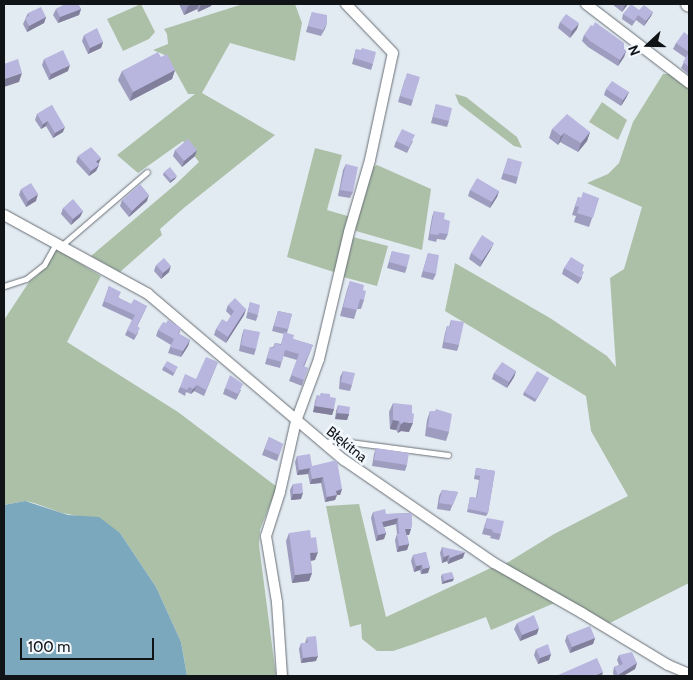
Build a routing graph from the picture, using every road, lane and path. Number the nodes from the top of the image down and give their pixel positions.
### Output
1 (346, 4) edge
2 (586, 4) edge
3 (689, 82) edge
4 (147, 172) dead end
5 (4, 215) edge
6 (59, 244) junction
7 (4, 286) edge
8 (296, 421) junction
9 (323, 443) junction
10 (448, 455) dead end
11 (689, 674) edge
12 (282, 676) edge

1 - 8 street
2 - 3 street
4 - 6 lane
5 - 6 street, Błękitna
6 - 7 lane
6 - 8 street, Błękitna
8 - 9 street, Błękitna
8 - 12 street
9 - 10 lane
9 - 11 street, Błękitna

